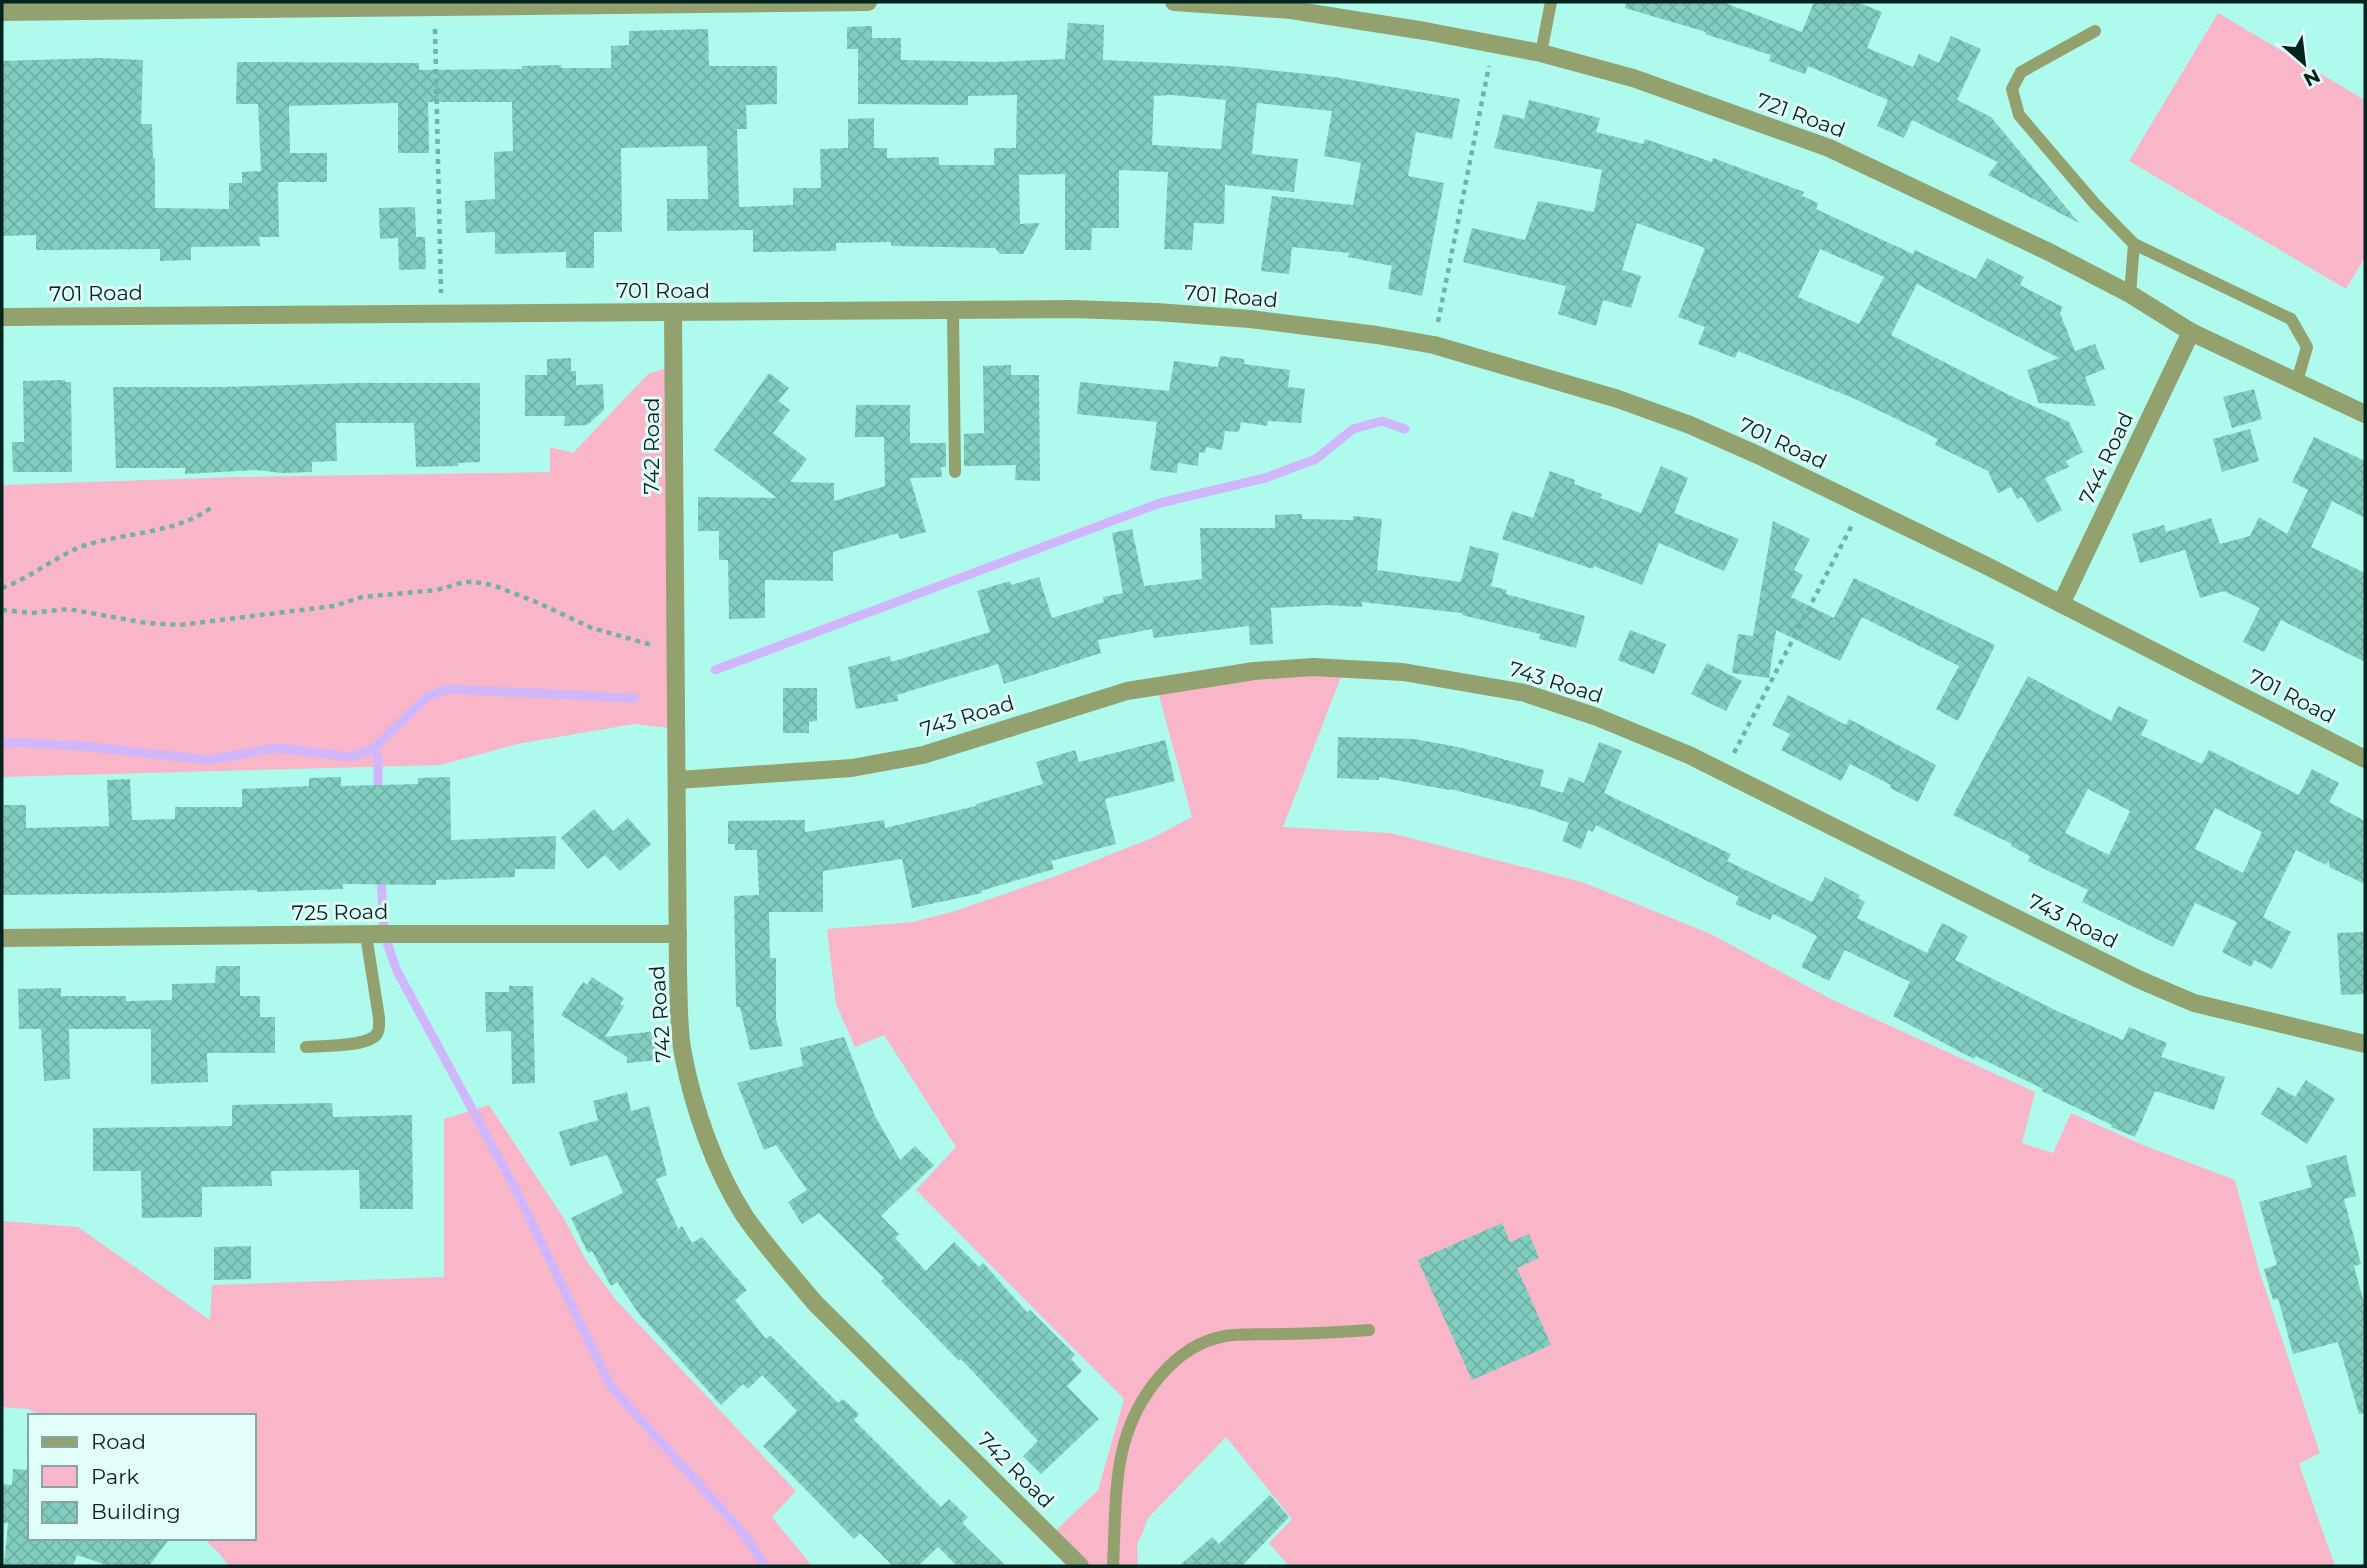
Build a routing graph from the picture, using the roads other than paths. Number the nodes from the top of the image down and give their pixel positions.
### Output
1 (868, 2) edge
2 (1174, 2) edge
3 (1551, 2) edge
4 (22, 6) edge
5 (2, 12) edge
6 (2095, 31) dead end
7 (1541, 53) junction
8 (2134, 243) junction
9 (2130, 294) junction
10 (673, 312) junction
11 (953, 312) junction
12 (2, 317) edge
13 (2191, 332) junction
14 (2297, 381) junction
15 (2365, 414) edge
16 (955, 472) dead end
17 (2061, 604) junction
18 (2365, 759) edge
19 (678, 780) junction
20 (678, 934) junction
21 (366, 935) junction
22 (2, 938) edge
23 (2365, 1044) edge
24 (306, 1047) dead end
25 (1369, 1330) dead end
26 (1080, 1566) edge
27 (1114, 1566) edge

1 - 4 street
2 - 7 street, 721 Road
3 - 7 lane
4 - 5 street
6 - 8 lane
7 - 9 street, 721 Road
8 - 9 lane
8 - 14 lane
9 - 13 street, 721 Road
10 - 11 street, 701 Road
10 - 12 street, 701 Road
10 - 19 street, 742 Road
11 - 16 lane
11 - 17 street, 701 Road
13 - 14 street, 721 Road
13 - 17 street, 744 Road
14 - 15 street, 721 Road
17 - 18 street, 701 Road
19 - 20 street, 742 Road
19 - 23 street, 743 Road
20 - 21 street, 725 Road
20 - 26 street, 742 Road
21 - 22 street, 725 Road
21 - 24 lane
25 - 27 lane

